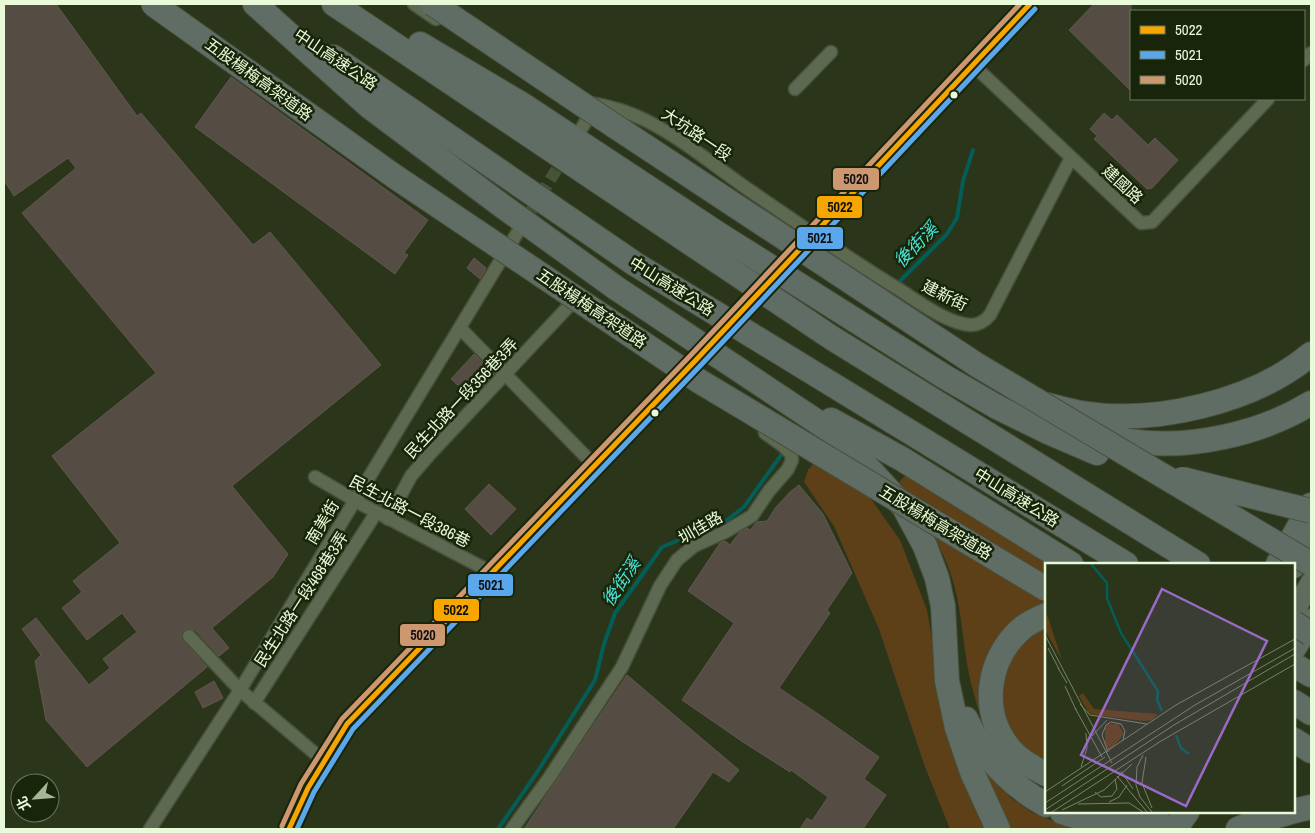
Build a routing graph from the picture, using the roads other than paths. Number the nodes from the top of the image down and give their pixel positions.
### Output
1 (153, 4) edge
2 (255, 4) edge
3 (334, 4) edge
4 (351, 4) edge
5 (414, 4) edge
6 (433, 4) edge
7 (1030, 4) edge
8 (831, 52) dead end
9 (973, 65) junction
10 (795, 90) dead end
11 (548, 95) junction
12 (1267, 100) edge
13 (597, 104) junction
14 (583, 126) junction
15 (1071, 158) junction
16 (520, 230) tunnel mouth
17 (812, 234) junction
18 (792, 256) junction
19 (781, 268) dead end
20 (568, 307) dead end
21 (460, 328) junction
22 (1311, 354) edge
23 (694, 361) tunnel mouth
24 (505, 374) junction
25 (680, 376) junction
26 (945, 377) junction
27 (782, 398) junction
28 (1311, 403) edge
29 (594, 465) junction
30 (315, 477) dead end
31 (355, 501) junction
32 (1311, 505) edge
33 (1311, 511) edge
34 (376, 512) junction
35 (388, 519) junction
36 (1311, 536) edge
37 (1069, 563) edge
38 (1124, 563) edge
39 (1196, 563) edge
40 (1279, 563) edge
41 (1311, 564) edge
42 (1295, 566) edge
43 (491, 572) junction
44 (1311, 582) edge
45 (1045, 588) edge
46 (1295, 610) edge
47 (1311, 611) edge
48 (1045, 616) edge
49 (1311, 621) edge
50 (1295, 624) edge
51 (1311, 634) edge
52 (189, 636) dead end
53 (1295, 637) edge
54 (1300, 664) edge
55 (947, 665) junction
56 (240, 690) junction
57 (254, 703) junction
58 (1295, 703) edge
59 (1311, 713) edge
60 (1295, 741) edge
61 (1311, 751) edge
62 (324, 761) junction
63 (1045, 773) edge
64 (1045, 804) edge
65 (1311, 807) edge
66 (1295, 810) edge
67 (1066, 813) edge
68 (1184, 813) edge
69 (1285, 813) edge
70 (1130, 822) edge
71 (1168, 822) edge
72 (150, 829) edge
73 (289, 829) edge
74 (512, 829) edge
75 (998, 829) edge
76 (1238, 829) edge

1 - 45 highway, 五股楊梅高架道路, bridge
2 - 27 highway
2 - 38 highway, 中山高速公路
3 - 39 highway
4 - 26 highway
5 - 11 street, 大坑路一段
6 - 41 highway, bridge
7 - 9 street
8 - 10 street
9 - 15 street, 建國路
9 - 17 street
11 - 13 street, 大坑路一段
11 - 14 street, 大坑路一段
12 - 15 street, 建國路
13 - 14 street
13 - 17 street, 大坑路一段
14 - 18 street, 大坑路一段
15 - 17 street, 建新街
16 - 21 street, 南美街
17 - 18 street
18 - 19 street
20 - 24 street, 民生北路一段356巷3弄
21 - 24 street
21 - 31 street, 南美街
22 - 26 highway
23 - 25 street
24 - 29 street
24 - 35 street, 民生北路一段356巷3弄
25 - 29 street
25 - 74 street, 圳佳路
26 - 28 highway
26 - 33 highway, bridge
27 - 37 highway
27 - 55 highway
29 - 43 street
30 - 31 street, 民生北路一段386巷
31 - 34 street, 民生北路一段386巷
31 - 56 street, 南美街
32 - 40 highway
34 - 35 street, 民生北路一段386巷
34 - 57 street, 民生北路一段468巷3弄
35 - 43 street, 民生北路一段386巷
36 - 42 main road
43 - 62 street
44 - 46 main road
47 - 53 main road
48 - 63 highway
49 - 54 highway
50 - 51 highway, bridge
52 - 56 street
55 - 64 highway
55 - 75 highway
56 - 57 street
56 - 72 street, 南美街
57 - 62 street
58 - 59 highway
60 - 61 highway
62 - 73 street
65 - 66 highway
67 - 70 highway
68 - 71 highway
69 - 76 highway
70 - 71 highway

